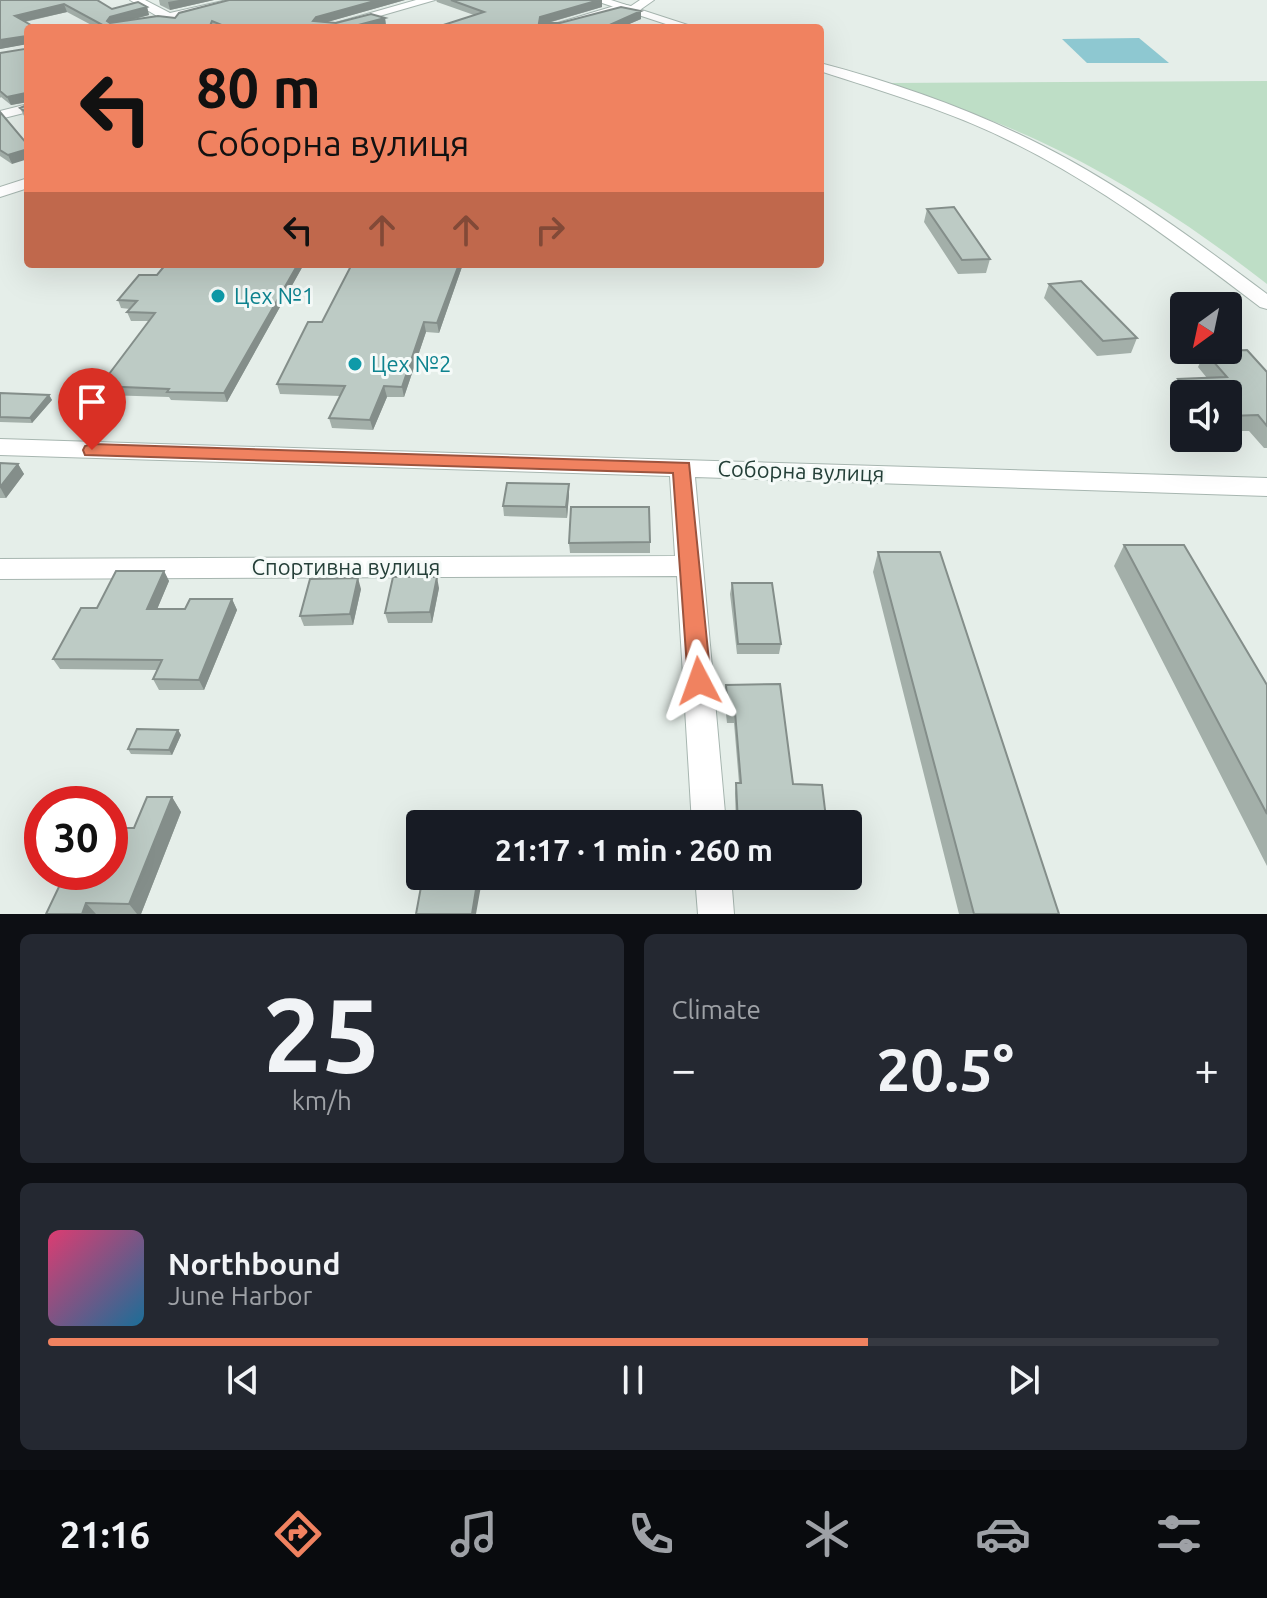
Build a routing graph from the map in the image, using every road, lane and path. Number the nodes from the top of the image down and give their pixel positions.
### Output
1 (136, 0) edge
2 (242, 0) edge
3 (429, 0) edge
4 (599, 0) edge
5 (648, 0) edge
6 (627, 8) junction
7 (168, 17) junction
8 (137, 24) edge
9 (183, 24) edge
10 (339, 24) edge
11 (563, 24) edge
12 (678, 24) edge
13 (824, 68) edge
14 (24, 109) edge
15 (0, 115) edge
16 (24, 184) edge
17 (0, 192) edge
18 (1267, 303) edge
19 (0, 447) edge
20 (682, 467) junction
21 (1267, 487) edge
22 (691, 566) junction
23 (0, 569) edge
24 (708, 810) edge
25 (714, 890) edge
26 (716, 914) edge

1 - 7 street
2 - 7 street
3 - 10 street
4 - 6 street
5 - 6 street
6 - 11 street
6 - 12 street
7 - 8 street
7 - 9 street
13 - 18 street
14 - 15 street
16 - 17 street
19 - 20 street, Соборна вулиця
20 - 21 street, Соборна вулиця
20 - 22 street
22 - 23 street, Спортивна вулиця
22 - 24 street
25 - 26 street

